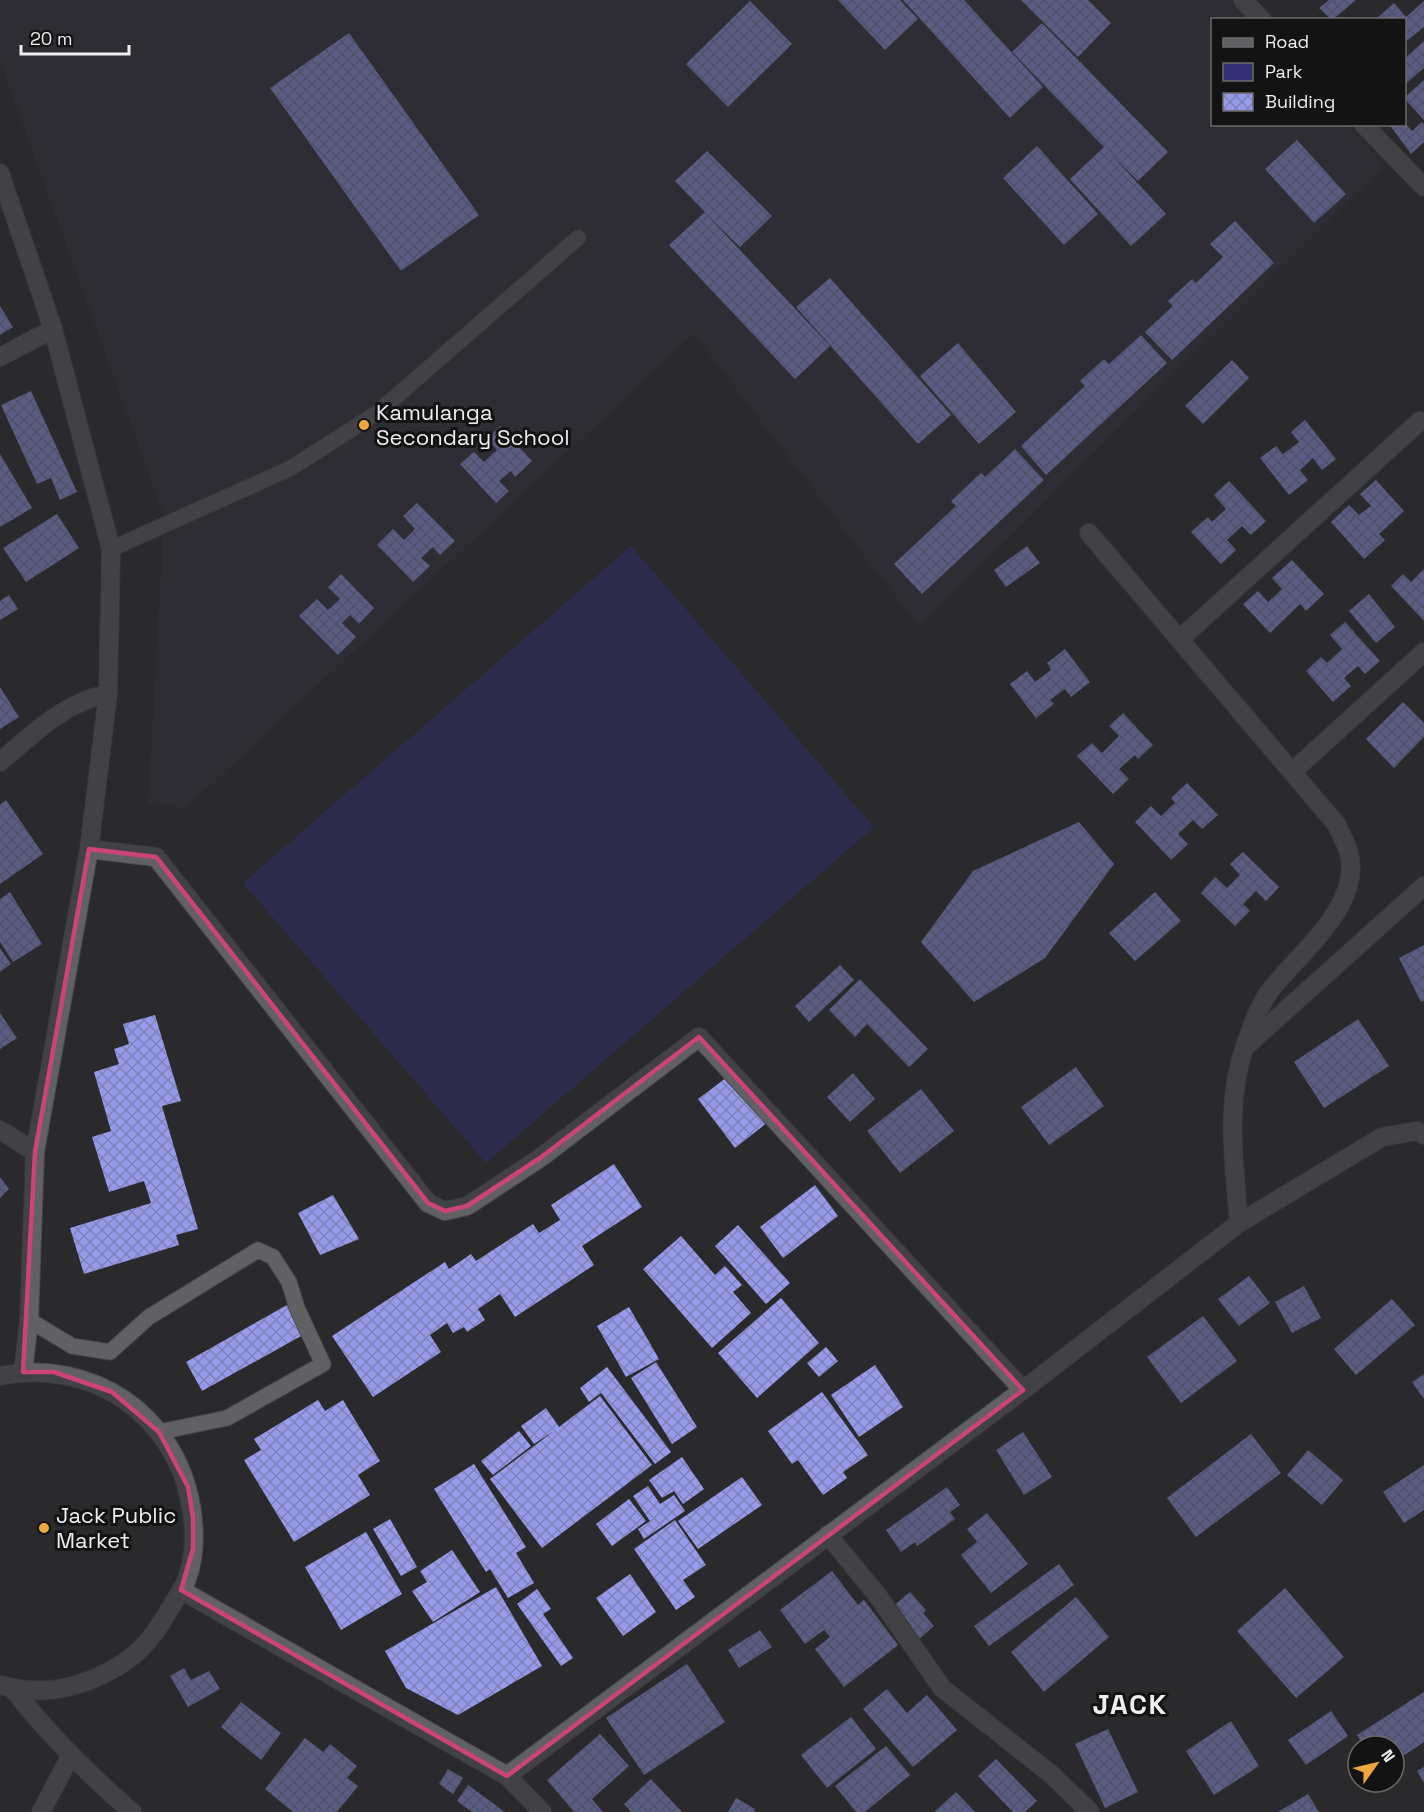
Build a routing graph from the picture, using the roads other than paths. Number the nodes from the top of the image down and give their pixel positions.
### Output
1 (1243, 0) edge
2 (1260, 18) edge
3 (1366, 126) edge
4 (0, 172) edge
5 (1424, 187) edge
6 (578, 238) dead end
7 (52, 329) junction
8 (0, 357) edge
9 (1420, 421) dead end
10 (1089, 533) dead end
11 (111, 549) junction
12 (1180, 639) junction
13 (1424, 652) edge
14 (108, 694) junction
15 (0, 762) edge
16 (1292, 772) junction
17 (89, 849) junction
18 (1424, 886) edge
19 (1244, 1048) junction
20 (0, 1130) edge
21 (1424, 1135) edge
22 (35, 1152) junction
23 (1239, 1223) junction
24 (29, 1320) junction
25 (23, 1372) junction
26 (0, 1376) edge
27 (1023, 1390) junction
28 (159, 1432) junction
29 (828, 1535) junction
30 (181, 1590) junction
31 (6, 1687) edge
32 (71, 1755) junction
33 (507, 1776) junction
34 (41, 1812) edge
35 (132, 1812) edge
36 (542, 1812) edge
37 (1090, 1812) edge

1 - 2 street
3 - 5 street
4 - 7 street
6 - 11 lane
7 - 8 street
7 - 11 street
9 - 12 street
10 - 12 street
11 - 14 street
12 - 16 street
13 - 16 street
14 - 15 street
14 - 17 street
16 - 19 street
17 - 22 street
17 - 27 street
18 - 19 street
19 - 23 street
20 - 22 street
21 - 23 street
22 - 24 street
23 - 27 street
24 - 25 street
24 - 28 lane
25 - 26 street
25 - 28 street
27 - 29 street
28 - 30 street
29 - 33 street
29 - 37 street
30 - 31 street
30 - 33 street
31 - 32 street
32 - 34 street
32 - 35 street
33 - 36 street

